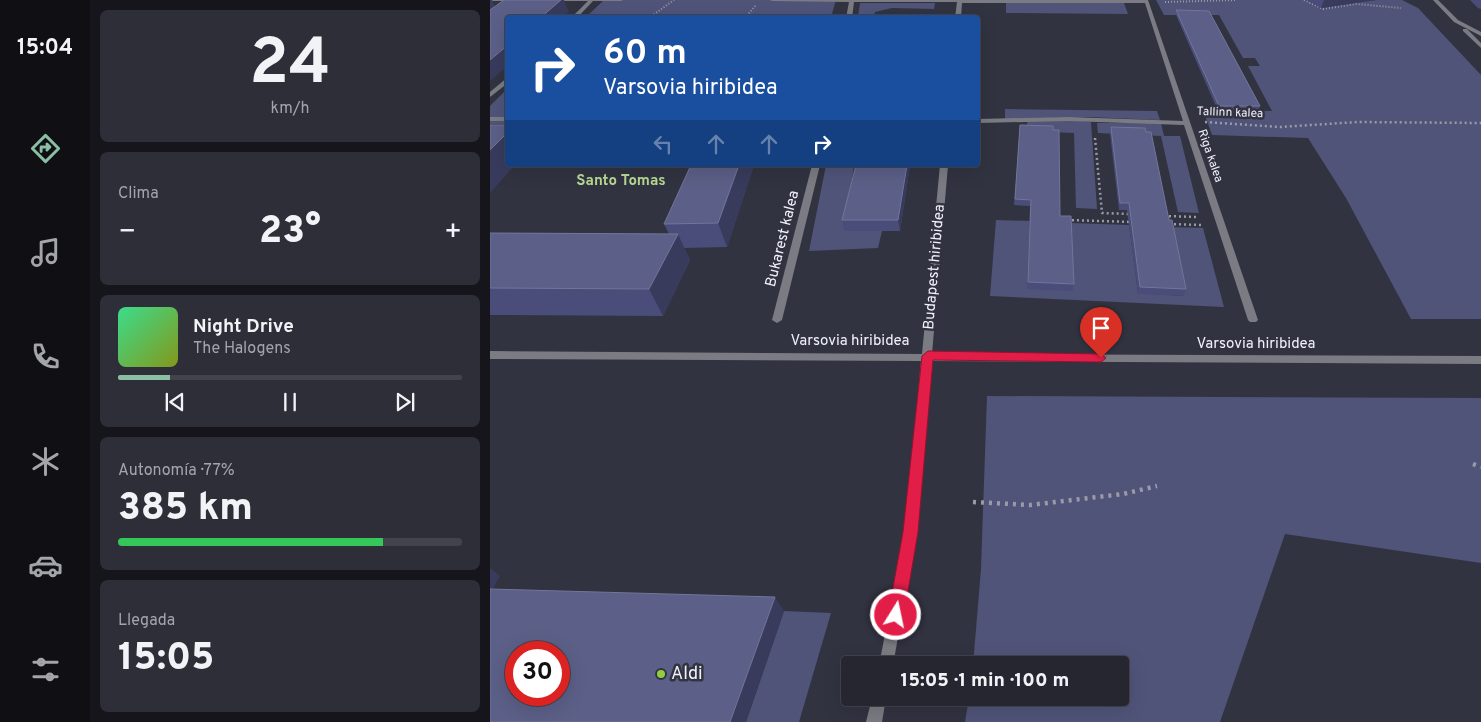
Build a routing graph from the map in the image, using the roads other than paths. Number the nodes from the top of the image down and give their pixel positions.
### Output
1 (490, 0) edge
2 (522, 0) edge
3 (543, 0) edge
4 (592, 0) edge
5 (621, 0) edge
6 (772, 0) edge
7 (852, 0) edge
8 (1434, 0) edge
9 (960, 1) edge
10 (1146, 1) edge
11 (515, 6) edge
12 (576, 15) edge
13 (850, 15) edge
14 (958, 15) edge
15 (1456, 20) junction
16 (1481, 34) edge
17 (1481, 46) edge
18 (505, 81) edge
19 (490, 95) edge
20 (490, 119) edge
21 (505, 119) edge
22 (980, 121) edge
23 (1187, 123) junction
24 (815, 167) edge
25 (944, 167) edge
26 (777, 320) dead end
27 (1253, 320) dead end
28 (490, 355) edge
29 (928, 356) junction
30 (1481, 360) edge
31 (888, 656) edge
32 (877, 706) edge
33 (874, 722) edge

1 - 2 street
2 - 11 street
3 - 4 street
4 - 5 street
4 - 12 street
6 - 7 street
7 - 9 street
7 - 13 street
8 - 15 street
9 - 10 street
9 - 14 street
10 - 23 street, Riga kalea
15 - 16 street
15 - 17 street
18 - 19 street
20 - 21 street
22 - 23 street, Tallinn kalea
23 - 27 street, Riga kalea
24 - 26 street, Bukarest kalea
25 - 29 street, Budapest hiribidea
28 - 29 street, Varsovia hiribidea
29 - 30 street, Varsovia hiribidea
29 - 31 street, Budapest hiribidea
32 - 33 street

